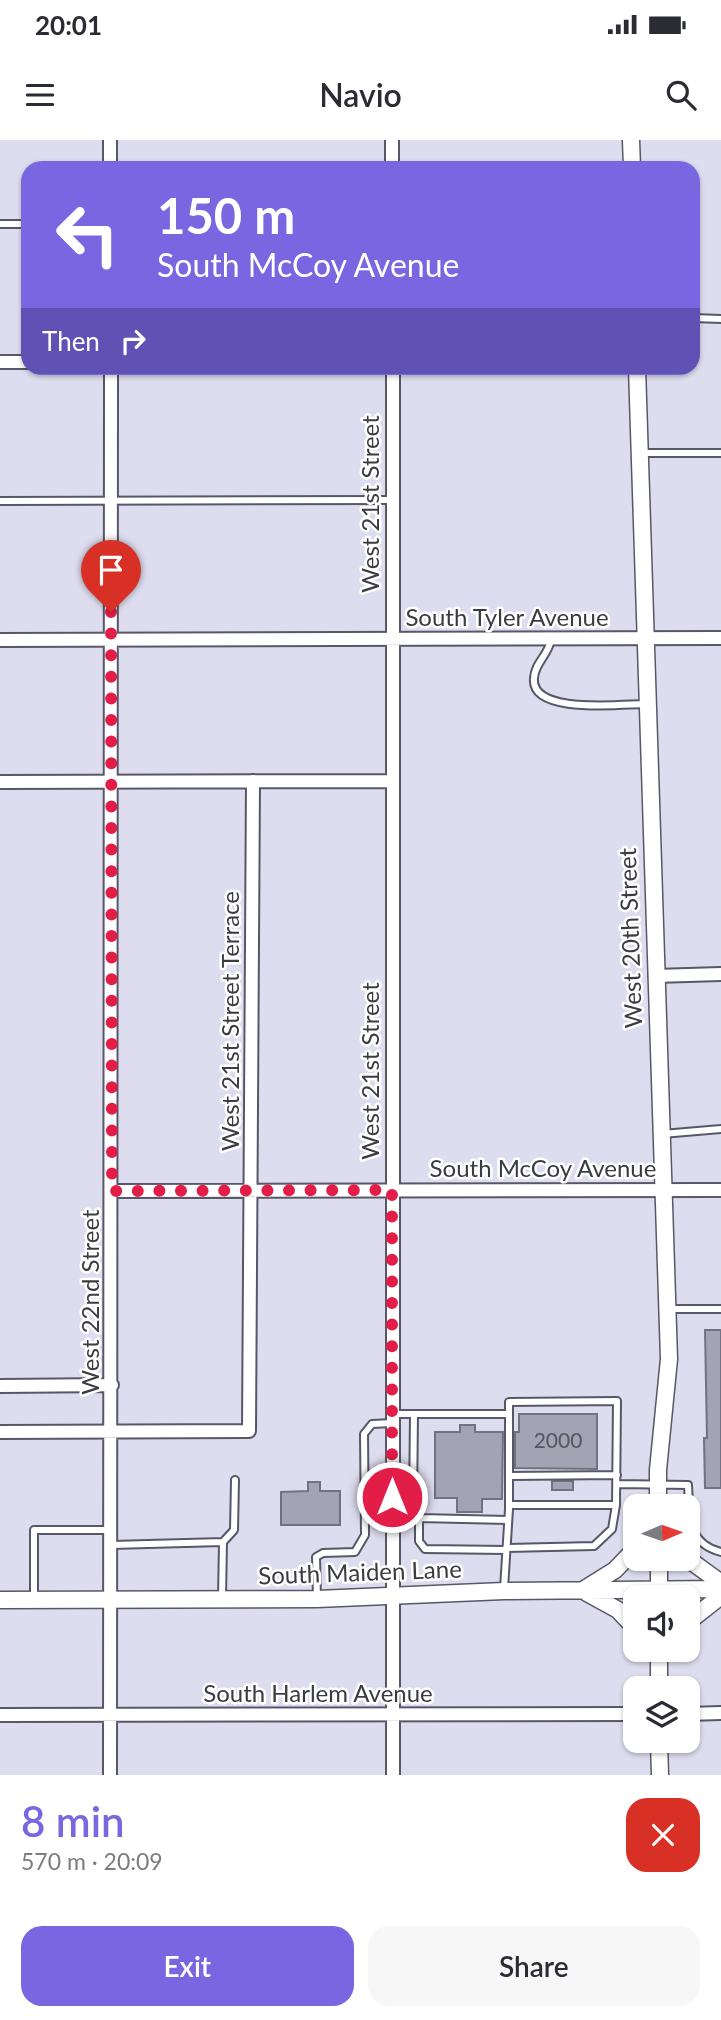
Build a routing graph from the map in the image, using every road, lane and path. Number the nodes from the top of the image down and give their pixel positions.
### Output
1 (110, 140) edge
2 (392, 140) edge
3 (631, 140) edge
4 (110, 161) edge
5 (392, 161) edge
6 (632, 161) edge
7 (0, 224) edge
8 (21, 224) edge
9 (700, 318) edge
10 (721, 319) edge
11 (0, 362) edge
12 (21, 362) edge
13 (111, 375) edge
14 (393, 375) edge
15 (637, 375) edge
16 (639, 453) junction
17 (721, 453) edge
18 (392, 500) junction
19 (0, 501) edge
20 (111, 501) junction
21 (644, 638) junction
22 (721, 638) edge
23 (392, 639) junction
24 (551, 639) junction
25 (0, 640) edge
26 (111, 640) junction
27 (646, 704) junction
28 (111, 781) junction
29 (253, 781) junction
30 (393, 781) junction
31 (0, 782) edge
32 (721, 974) edge
33 (654, 976) junction
34 (721, 1129) edge
35 (660, 1134) junction
36 (251, 1190) junction
37 (392, 1190) junction
38 (661, 1190) junction
39 (721, 1190) edge
40 (112, 1191) junction
41 (666, 1309) junction
42 (721, 1309) edge
43 (112, 1385) junction
44 (0, 1386) edge
45 (414, 1414) junction
46 (509, 1414) junction
47 (392, 1418) junction
48 (112, 1431) junction
49 (0, 1432) edge
50 (617, 1475) junction
51 (509, 1476) junction
52 (235, 1480) dead end
53 (617, 1484) junction
54 (658, 1484) junction
55 (658, 1494) edge
56 (509, 1505) junction
57 (616, 1505) junction
58 (419, 1518) junction
59 (508, 1520) junction
60 (111, 1530) junction
61 (223, 1542) junction
62 (111, 1545) junction
63 (506, 1549) junction
64 (721, 1552) edge
65 (623, 1562) edge
66 (700, 1568) edge
67 (721, 1583) edge
68 (721, 1589) edge
69 (504, 1591) junction
70 (582, 1591) junction
71 (700, 1591) edge
72 (623, 1593) edge
73 (393, 1594) junction
74 (721, 1596) edge
75 (110, 1599) junction
76 (222, 1599) junction
77 (317, 1599) junction
78 (0, 1600) edge
79 (34, 1600) junction
80 (700, 1613) edge
81 (623, 1615) edge
82 (656, 1662) edge
83 (659, 1662) edge
84 (662, 1662) edge
85 (659, 1668) junction
86 (659, 1676) edge
87 (721, 1713) edge
88 (393, 1714) junction
89 (623, 1714) edge
90 (700, 1714) edge
91 (0, 1715) edge
92 (110, 1715) junction
93 (659, 1753) edge
94 (110, 1775) edge
95 (393, 1775) edge
96 (660, 1775) edge

1 - 4 street
2 - 5 street
3 - 6 main road
7 - 8 lane
9 - 10 lane
11 - 12 street
13 - 20 street, West 22nd Street
14 - 18 street, West 21st Street
15 - 16 main road, West 20th Street
16 - 17 lane
16 - 21 main road, West 20th Street
18 - 20 lane
18 - 23 street, West 21st Street
19 - 20 lane
20 - 26 street, West 22nd Street
21 - 22 street, South Tyler Avenue
21 - 24 street, South Tyler Avenue
21 - 27 main road, West 20th Street
23 - 24 street, South Tyler Avenue
23 - 26 street, South Tyler Avenue
23 - 30 street, West 21st Street
24 - 27 lane
25 - 26 street, South Tyler Avenue
26 - 28 street, West 22nd Street
27 - 33 main road, West 20th Street
28 - 29 street
28 - 31 street
28 - 40 street, West 22nd Street
29 - 30 street
29 - 36 street, West 21st Street Terrace
30 - 37 street, West 21st Street
32 - 33 street
33 - 35 main road, West 20th Street
34 - 35 lane
35 - 38 main road, West 20th Street
36 - 37 street, South McCoy Avenue
36 - 40 street, South McCoy Avenue
36 - 48 street, West 21st Street Terrace
37 - 38 street, South McCoy Avenue
37 - 47 street, West 21st Street
38 - 39 street, South McCoy Avenue
38 - 41 main road, West 20th Street
40 - 43 street, West 22nd Street
41 - 42 lane
41 - 54 main road, West 20th Street
43 - 44 street
43 - 48 street, West 22nd Street
45 - 46 lane
45 - 47 lane
45 - 58 lane
46 - 50 lane
46 - 51 lane
47 - 73 street, West 21st Street
47 - 77 lane
48 - 49 street, West 21st Street Terrace
48 - 60 street, West 22nd Street
50 - 51 lane
50 - 53 lane
51 - 56 lane
52 - 61 lane
53 - 54 lane
53 - 57 lane
54 - 55 main road, West 20th Street
54 - 64 lane
56 - 57 lane
56 - 59 lane
57 - 63 lane
58 - 59 lane
58 - 63 lane
59 - 63 lane
60 - 62 street, West 22nd Street
60 - 79 lane
61 - 62 lane
61 - 76 lane
62 - 75 street, West 22nd Street
63 - 69 lane
65 - 70 main road
66 - 67 main road
68 - 71 main road, South Maiden Lane
69 - 70 main road, South Maiden Lane
69 - 73 main road, South Maiden Lane
70 - 72 main road, South Maiden Lane
70 - 81 main road
73 - 77 main road, South Maiden Lane
73 - 88 street, West 21st Street
74 - 80 main road
75 - 76 main road, South Maiden Lane
75 - 79 main road, South Maiden Lane
75 - 92 street, West 22nd Street
76 - 77 main road, South Maiden Lane
78 - 79 main road, South Maiden Lane
82 - 85 main road
83 - 85 main road
84 - 85 main road
85 - 86 main road
87 - 90 street
88 - 89 street, South Harlem Avenue
88 - 92 street, South Harlem Avenue
88 - 95 street, West 21st Street
91 - 92 street, South Harlem Avenue
92 - 94 street, West 22nd Street
93 - 96 main road

